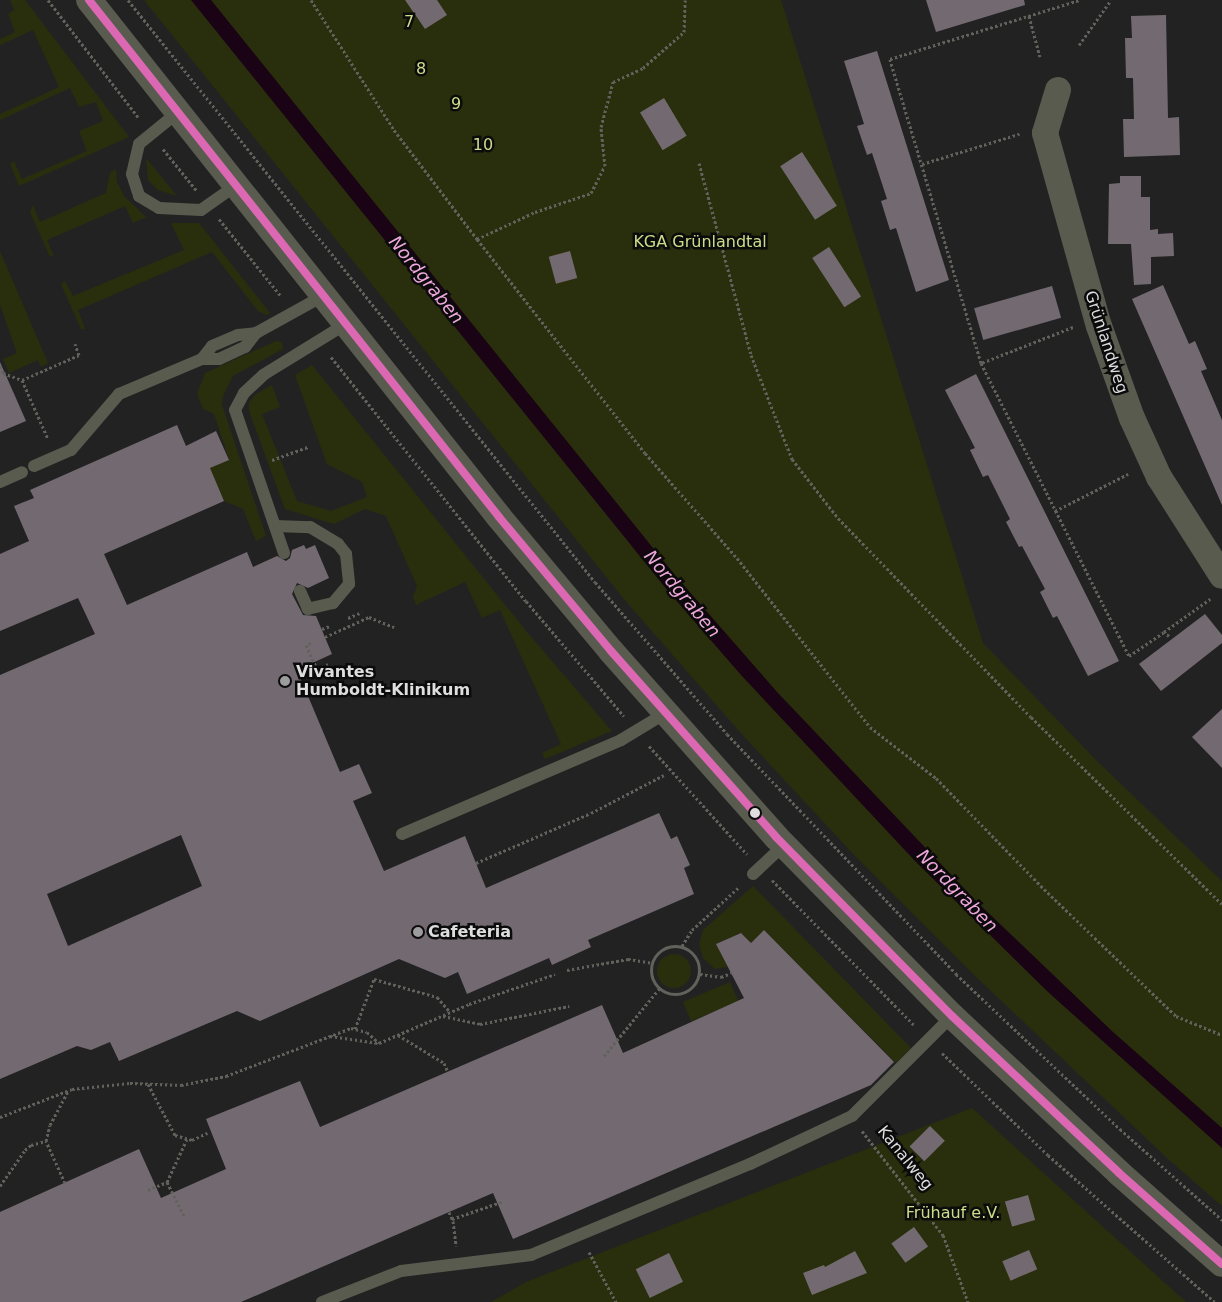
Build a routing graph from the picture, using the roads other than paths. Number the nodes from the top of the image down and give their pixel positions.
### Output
1 (89, 0) edge
2 (1058, 90) dead end
3 (177, 113) junction
4 (235, 186) junction
5 (323, 296) junction
6 (346, 324) junction
7 (34, 466) dead end
8 (22, 472) dead end
9 (0, 482) edge
10 (275, 526) junction
11 (284, 553) dead end
12 (1220, 585) edge
13 (300, 591) dead end
14 (666, 713) junction
15 (402, 834) dead end
16 (784, 845) junction
17 (753, 874) road end
18 (952, 1016) junction
19 (1222, 1264) edge
20 (322, 1302) edge

1 - 3 street
2 - 12 street, Grünlandweg
3 - 4 street
3 - 4 lane
4 - 5 street
5 - 6 street
5 - 7 lane
6 - 10 lane
6 - 14 street
8 - 9 lane
10 - 11 lane
10 - 13 lane
14 - 15 lane
14 - 16 street
16 - 17 lane
16 - 18 street
18 - 19 street
18 - 20 lane

